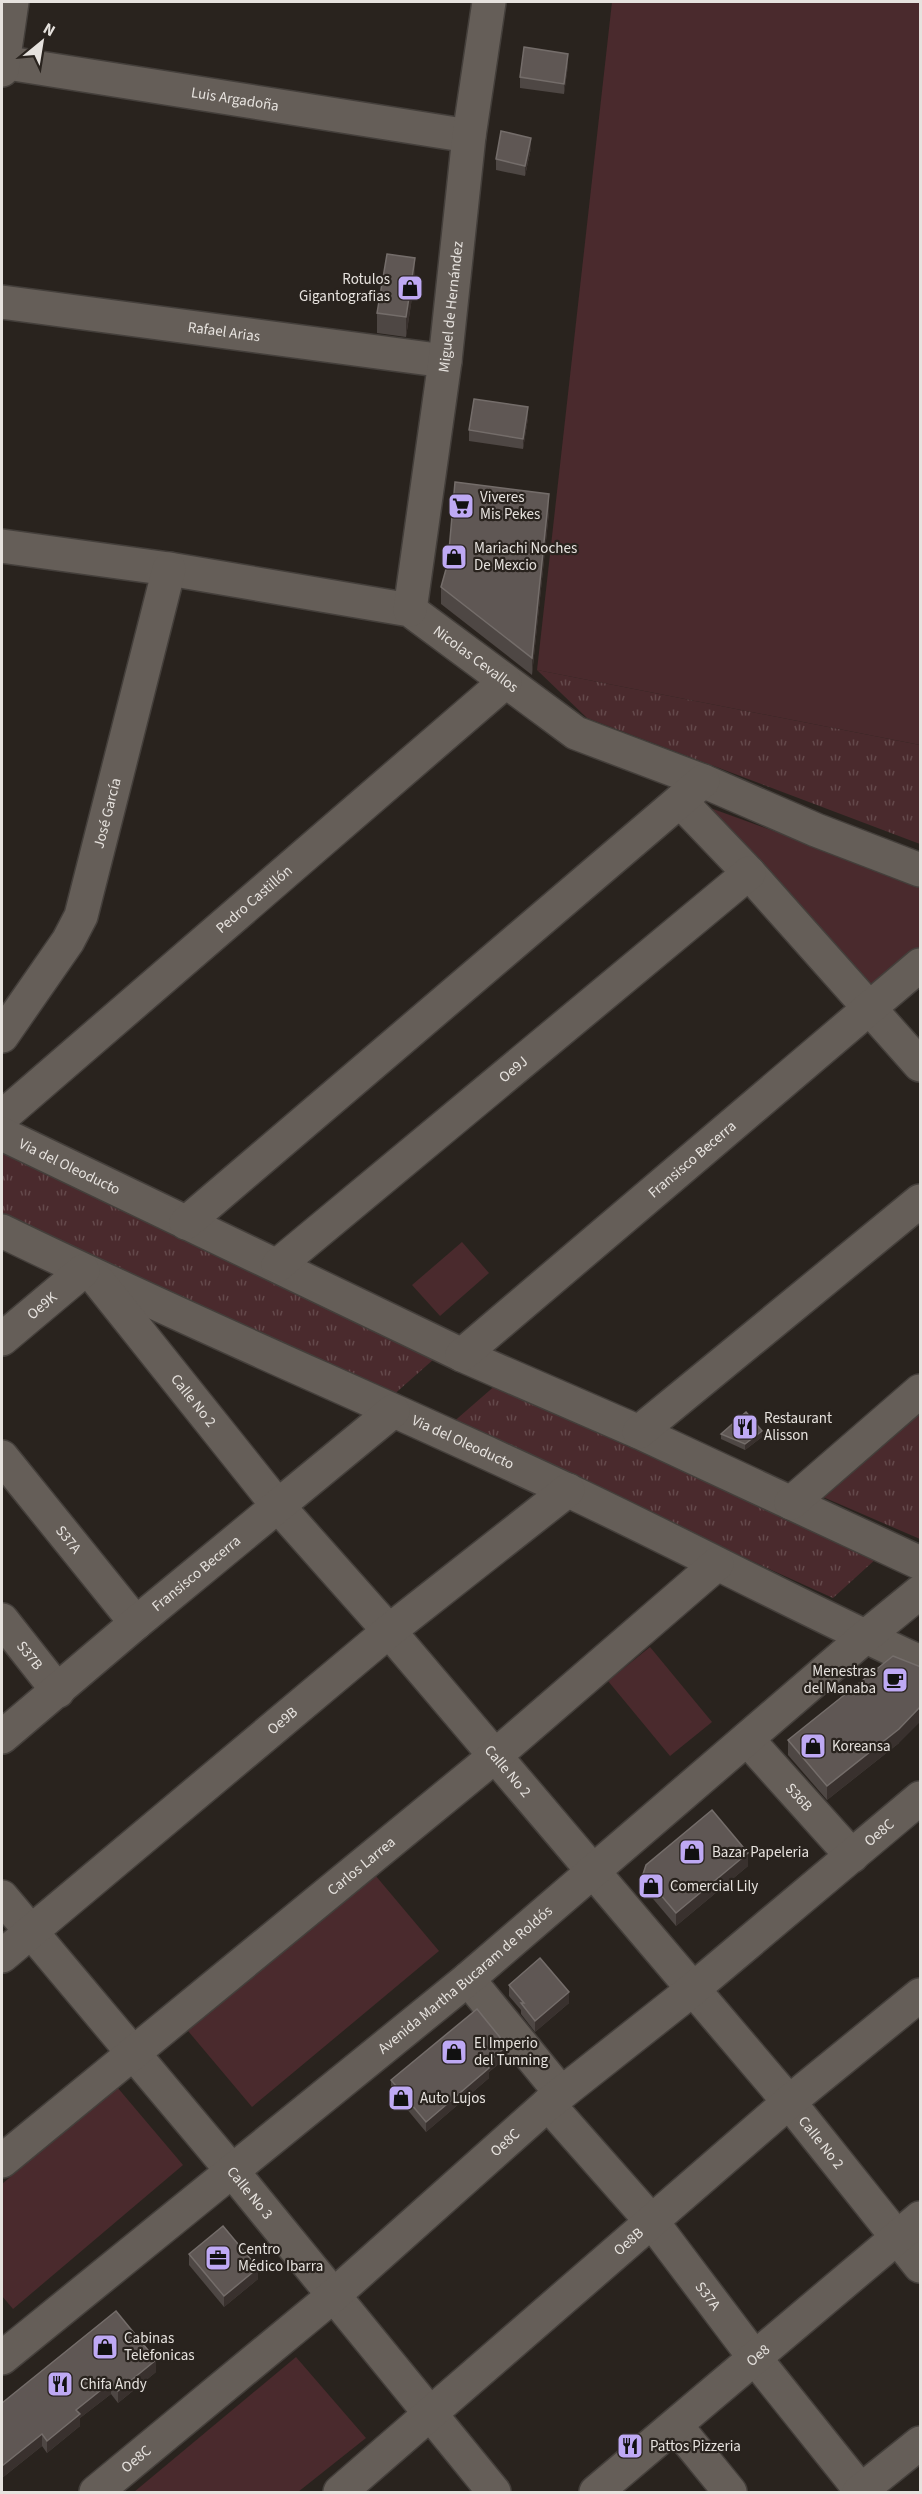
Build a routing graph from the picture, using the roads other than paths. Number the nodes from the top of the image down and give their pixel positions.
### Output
1 (12, 2) edge
2 (489, 2) edge
3 (2, 62) edge
4 (2, 70) edge
5 (469, 136) junction
6 (2, 302) edge
7 (445, 361) junction
8 (2, 546) edge
9 (169, 569) junction
10 (410, 610) junction
11 (505, 682) junction
12 (691, 791) junction
13 (921, 870) edge
14 (749, 873) junction
15 (921, 966) edge
16 (869, 1007) junction
17 (2, 1036) edge
18 (921, 1065) edge
19 (2, 1118) edge
20 (2, 1134) edge
21 (921, 1201) edge
22 (186, 1223) junction
23 (2, 1231) edge
24 (278, 1265) junction
25 (89, 1274) junction
26 (2, 1339) edge
27 (462, 1355) junction
28 (921, 1391) edge
29 (393, 1411) junction
30 (639, 1432) junction
31 (2, 1457) edge
32 (568, 1490) junction
33 (791, 1503) junction
34 (278, 1506) junction
35 (921, 1563) edge
36 (717, 1564) junction
37 (921, 1592) edge
38 (2, 1620) edge
39 (136, 1623) junction
40 (389, 1631) junction
41 (865, 1636) junction
42 (921, 1662) edge
43 (58, 1691) junction
44 (2, 1737) edge
45 (747, 1739) junction
46 (495, 1756) junction
47 (919, 1803) edge
48 (852, 1856) junction
49 (594, 1872) junction
50 (2, 1897) edge
51 (31, 1931) junction
52 (2, 1956) edge
53 (468, 1979) junction
54 (692, 1990) junction
55 (921, 1995) edge
56 (133, 2055) junction
57 (555, 2098) junction
58 (789, 2102) junction
59 (2, 2161) edge
60 (233, 2172) junction
61 (653, 2223) junction
62 (909, 2228) edge
63 (921, 2266) edge
64 (333, 2296) junction
65 (754, 2357) junction
66 (2, 2358) edge
67 (429, 2415) junction
68 (677, 2427) junction
69 (921, 2443) edge
70 (861, 2492) edge
71 (96, 2493) edge
72 (340, 2493) edge
73 (494, 2493) edge
74 (596, 2493) edge
75 (730, 2493) edge

1 - 3 street
2 - 5 street, Miguel de Hernández
3 - 4 street
3 - 5 street, Luis Argadoña
5 - 7 street, Miguel de Hernández
6 - 7 street, Rafael Arias
7 - 10 street, Miguel de Hernández
8 - 9 street, Nicolas Cevallos
9 - 10 street, Nicolas Cevallos
9 - 17 street, José García
10 - 11 street, Nicolas Cevallos
11 - 12 street, Nicolas Cevallos
11 - 19 street, Pedro Castillón
12 - 13 street, Nicolas Cevallos
12 - 14 street
12 - 22 street
14 - 16 street
14 - 24 street, Oe9J
15 - 16 street, Fransisco Becerra
16 - 18 street
16 - 27 street, Fransisco Becerra
20 - 22 street, Via del Oleoducto
21 - 30 street
22 - 24 street, Via del Oleoducto
23 - 25 street, Via del Oleoducto
24 - 27 street, Via del Oleoducto
25 - 26 street, Oe9K
25 - 29 street, Via del Oleoducto
25 - 34 street, Calle No 2
27 - 30 street, Via del Oleoducto
28 - 33 street
29 - 32 street, Via del Oleoducto
29 - 34 street, Fransisco Becerra
30 - 33 street, Via del Oleoducto
31 - 39 street, S37A
32 - 36 street, Via del Oleoducto
32 - 40 street, Oe9B
33 - 35 street, Via del Oleoducto
34 - 39 street, Fransisco Becerra
34 - 40 street, Calle No 2
36 - 41 street, Via del Oleoducto
36 - 46 street, Carlos Larrea
37 - 41 street, Avenida Martha Bucaram de Roldós
38 - 43 street, S37B
39 - 43 street, Fransisco Becerra
40 - 46 street, Calle No 2
40 - 51 street, Oe9B
41 - 42 street, Via del Oleoducto
41 - 45 street, Avenida Martha Bucaram de Roldós
43 - 44 street, Fransisco Becerra
45 - 48 street, S36B
45 - 49 street, Avenida Martha Bucaram de Roldós
46 - 49 street, Calle No 2
46 - 56 street, Carlos Larrea
47 - 48 street, Oe8C
48 - 54 street, Oe8C
49 - 53 street, Avenida Martha Bucaram de Roldós
49 - 54 street, Calle No 2
50 - 51 street, Calle No 3
51 - 52 street, Oe9B
51 - 56 street, Calle No 3
53 - 57 street, S37A
53 - 60 street, Avenida Martha Bucaram de Roldós
54 - 57 street, Oe8C
54 - 58 street, Calle No 2
55 - 58 street, Oe8B
56 - 59 street, Carlos Larrea
56 - 60 street, Calle No 3
57 - 61 street, S37A
57 - 64 street, Oe8C
58 - 61 street, Oe8B
58 - 62 street, Calle No 2
60 - 64 street, Calle No 3
60 - 66 street, Avenida Martha Bucaram de Roldós
61 - 65 street, S37A
61 - 67 street, Oe8B
62 - 63 street, Calle No 2
62 - 65 street, Oe8
64 - 67 street, Calle No 3
64 - 71 street, Oe8C
65 - 68 street, Oe8
65 - 70 street, S37A
67 - 72 street, Oe8B
67 - 73 street, Calle No 3
68 - 74 street, Oe8
68 - 75 street
69 - 70 street

